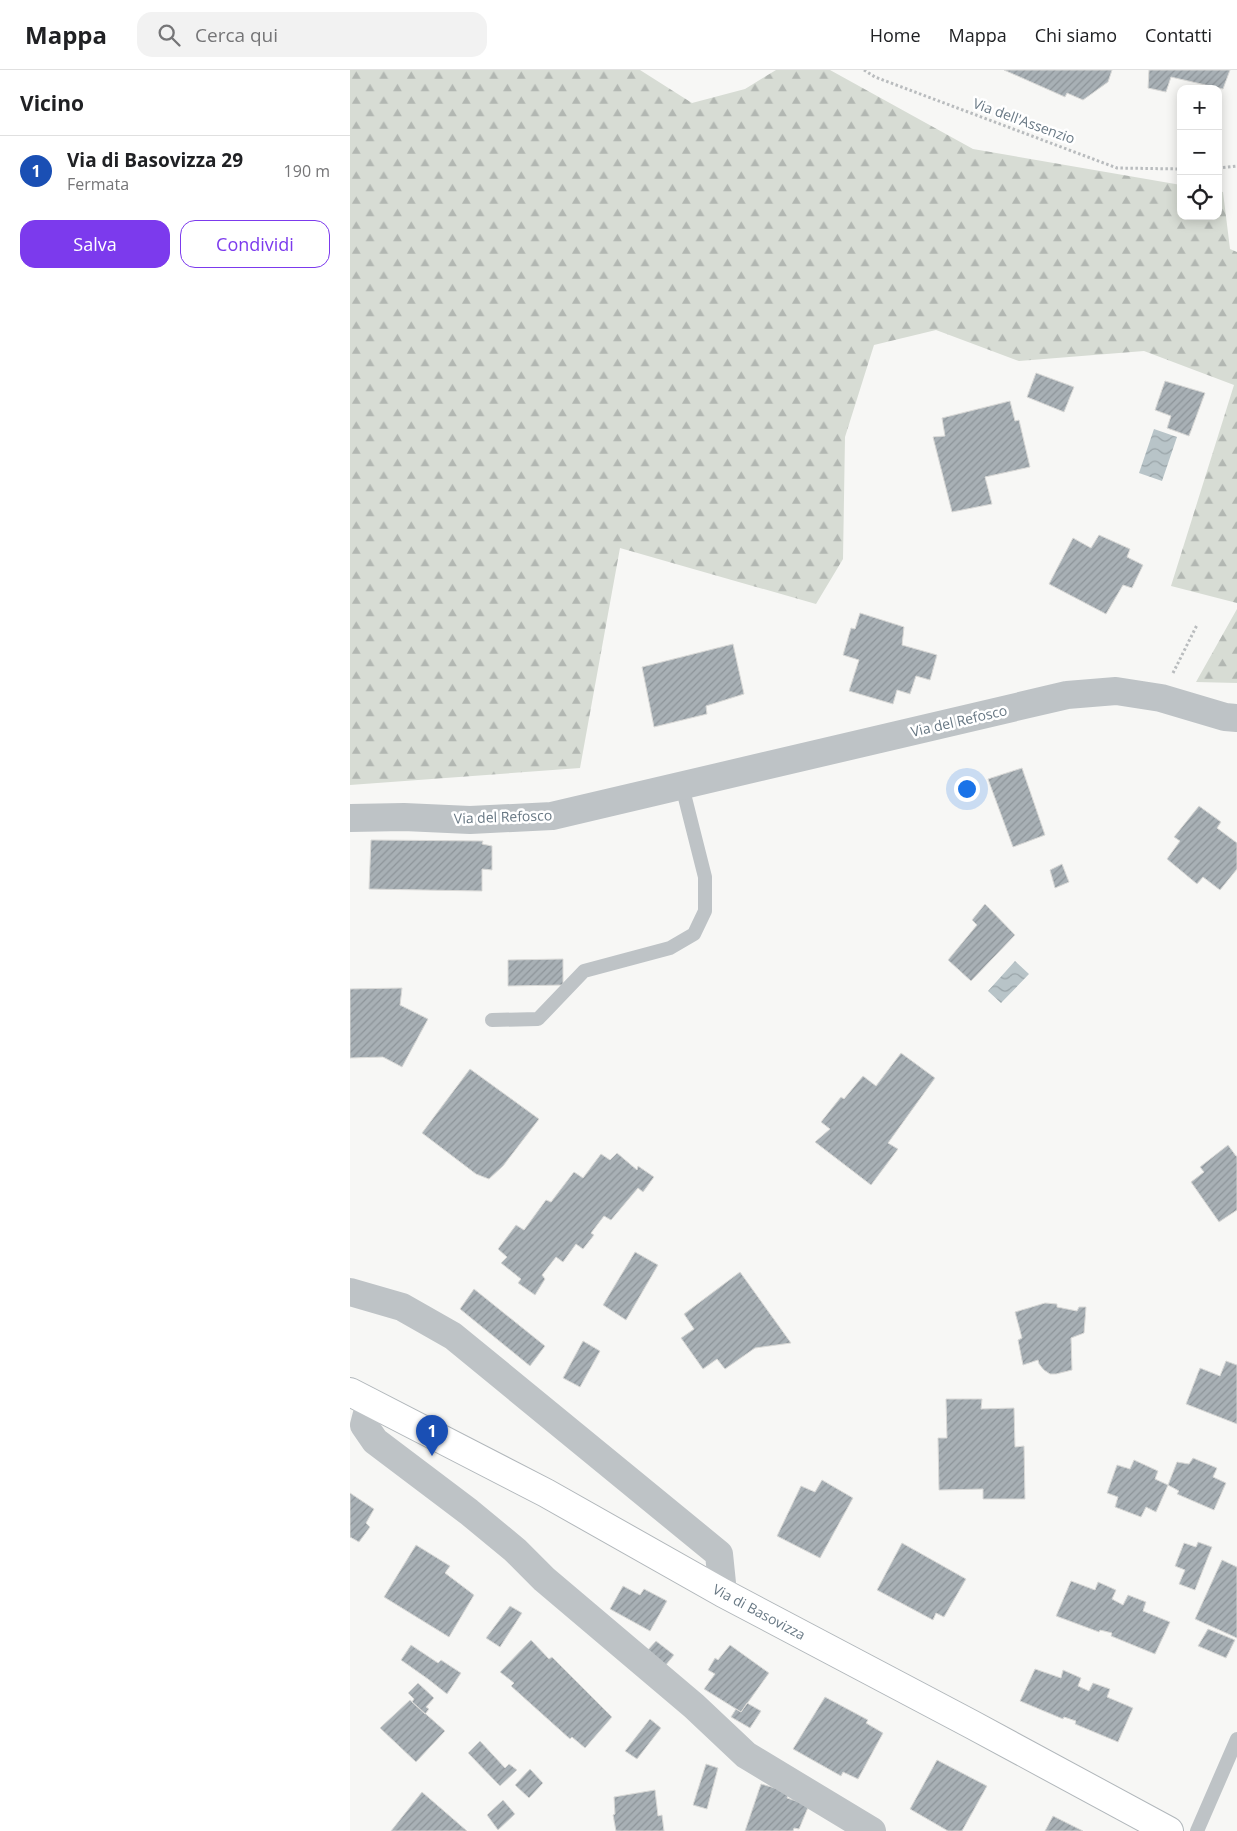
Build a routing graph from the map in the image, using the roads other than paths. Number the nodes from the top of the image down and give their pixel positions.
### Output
1 (1237, 718) edge
2 (682, 786) junction
3 (350, 818) edge
4 (492, 1020) dead end
5 (350, 1292) edge
6 (360, 1397) edge
7 (723, 1593) junction
8 (1237, 1739) edge
9 (872, 1831) edge
10 (1169, 1831) edge
11 (1197, 1831) edge

1 - 2 street, Via del Refosco
2 - 3 street, Via del Refosco
2 - 4 lane
5 - 7 street
6 - 7 main road, Via di Basovizza
6 - 9 street
7 - 10 main road, Via di Basovizza
8 - 11 lane

